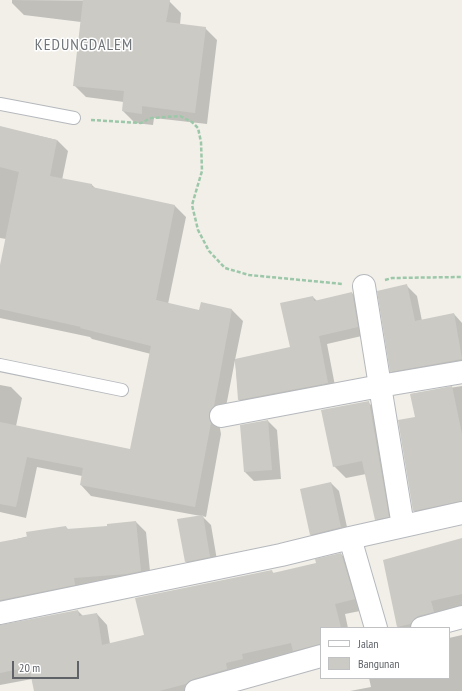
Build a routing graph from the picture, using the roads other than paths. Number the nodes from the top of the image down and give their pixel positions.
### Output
1 (0, 104) edge
2 (74, 118) road end
3 (364, 286) road end
4 (0, 365) edge
5 (462, 372) edge
6 (380, 386) junction
7 (122, 390) dead end
8 (222, 416) dead end
9 (462, 513) edge
10 (403, 526) junction
11 (350, 538) junction
12 (0, 613) edge
13 (462, 617) edge
14 (376, 627) edge
15 (426, 627) edge
16 (320, 656) edge
17 (196, 691) edge

1 - 2 lane
3 - 6 street
4 - 7 lane
5 - 6 street
6 - 8 street
6 - 10 street
9 - 10 street
10 - 11 street
11 - 12 street
11 - 14 street
13 - 15 street
16 - 17 street

